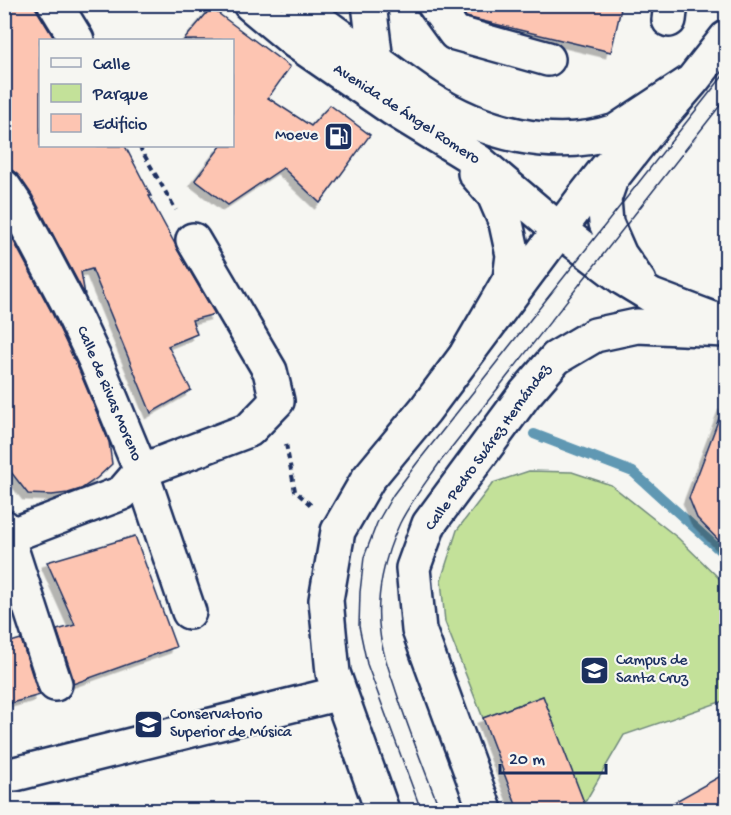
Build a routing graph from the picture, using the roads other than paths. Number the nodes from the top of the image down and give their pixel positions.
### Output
1 (55, 4) edge
2 (250, 4) edge
3 (298, 4) edge
4 (369, 4) edge
5 (434, 4) edge
6 (726, 38) edge
7 (76, 39) edge
8 (548, 59) dead end
9 (376, 61) junction
10 (692, 81) junction
11 (647, 133) junction
12 (458, 149) junction
13 (4, 187) edge
14 (558, 229) junction
15 (192, 240) road end
16 (652, 296) junction
17 (726, 324) edge
18 (726, 330) edge
19 (467, 353) junction
20 (141, 471) junction
21 (6, 534) edge
22 (189, 612) dead end
23 (55, 684) dead end
24 (340, 693) junction
25 (15, 774) dead end
26 (382, 810) edge
27 (485, 810) edge

1 - 7 street
2 - 12 street, Avenida de Ángel Romero
3 - 9 street
4 - 9 street
5 - 8 street
6 - 10 street
9 - 10 street
10 - 11 street
11 - 14 street
11 - 16 street
12 - 14 street, Avenida de Ángel Romero
12 - 19 street
13 - 20 street, Calle de Rivas Moreno
14 - 16 street, Avenida de Ángel Romero
14 - 19 street
15 - 20 street
16 - 17 street, Avenida de Ángel Romero
18 - 27 street, Calle Pedro Suárez Hernández
19 - 24 street
20 - 21 street
20 - 22 street, Calle de Rivas Moreno
21 - 23 street
24 - 25 street
24 - 26 street

